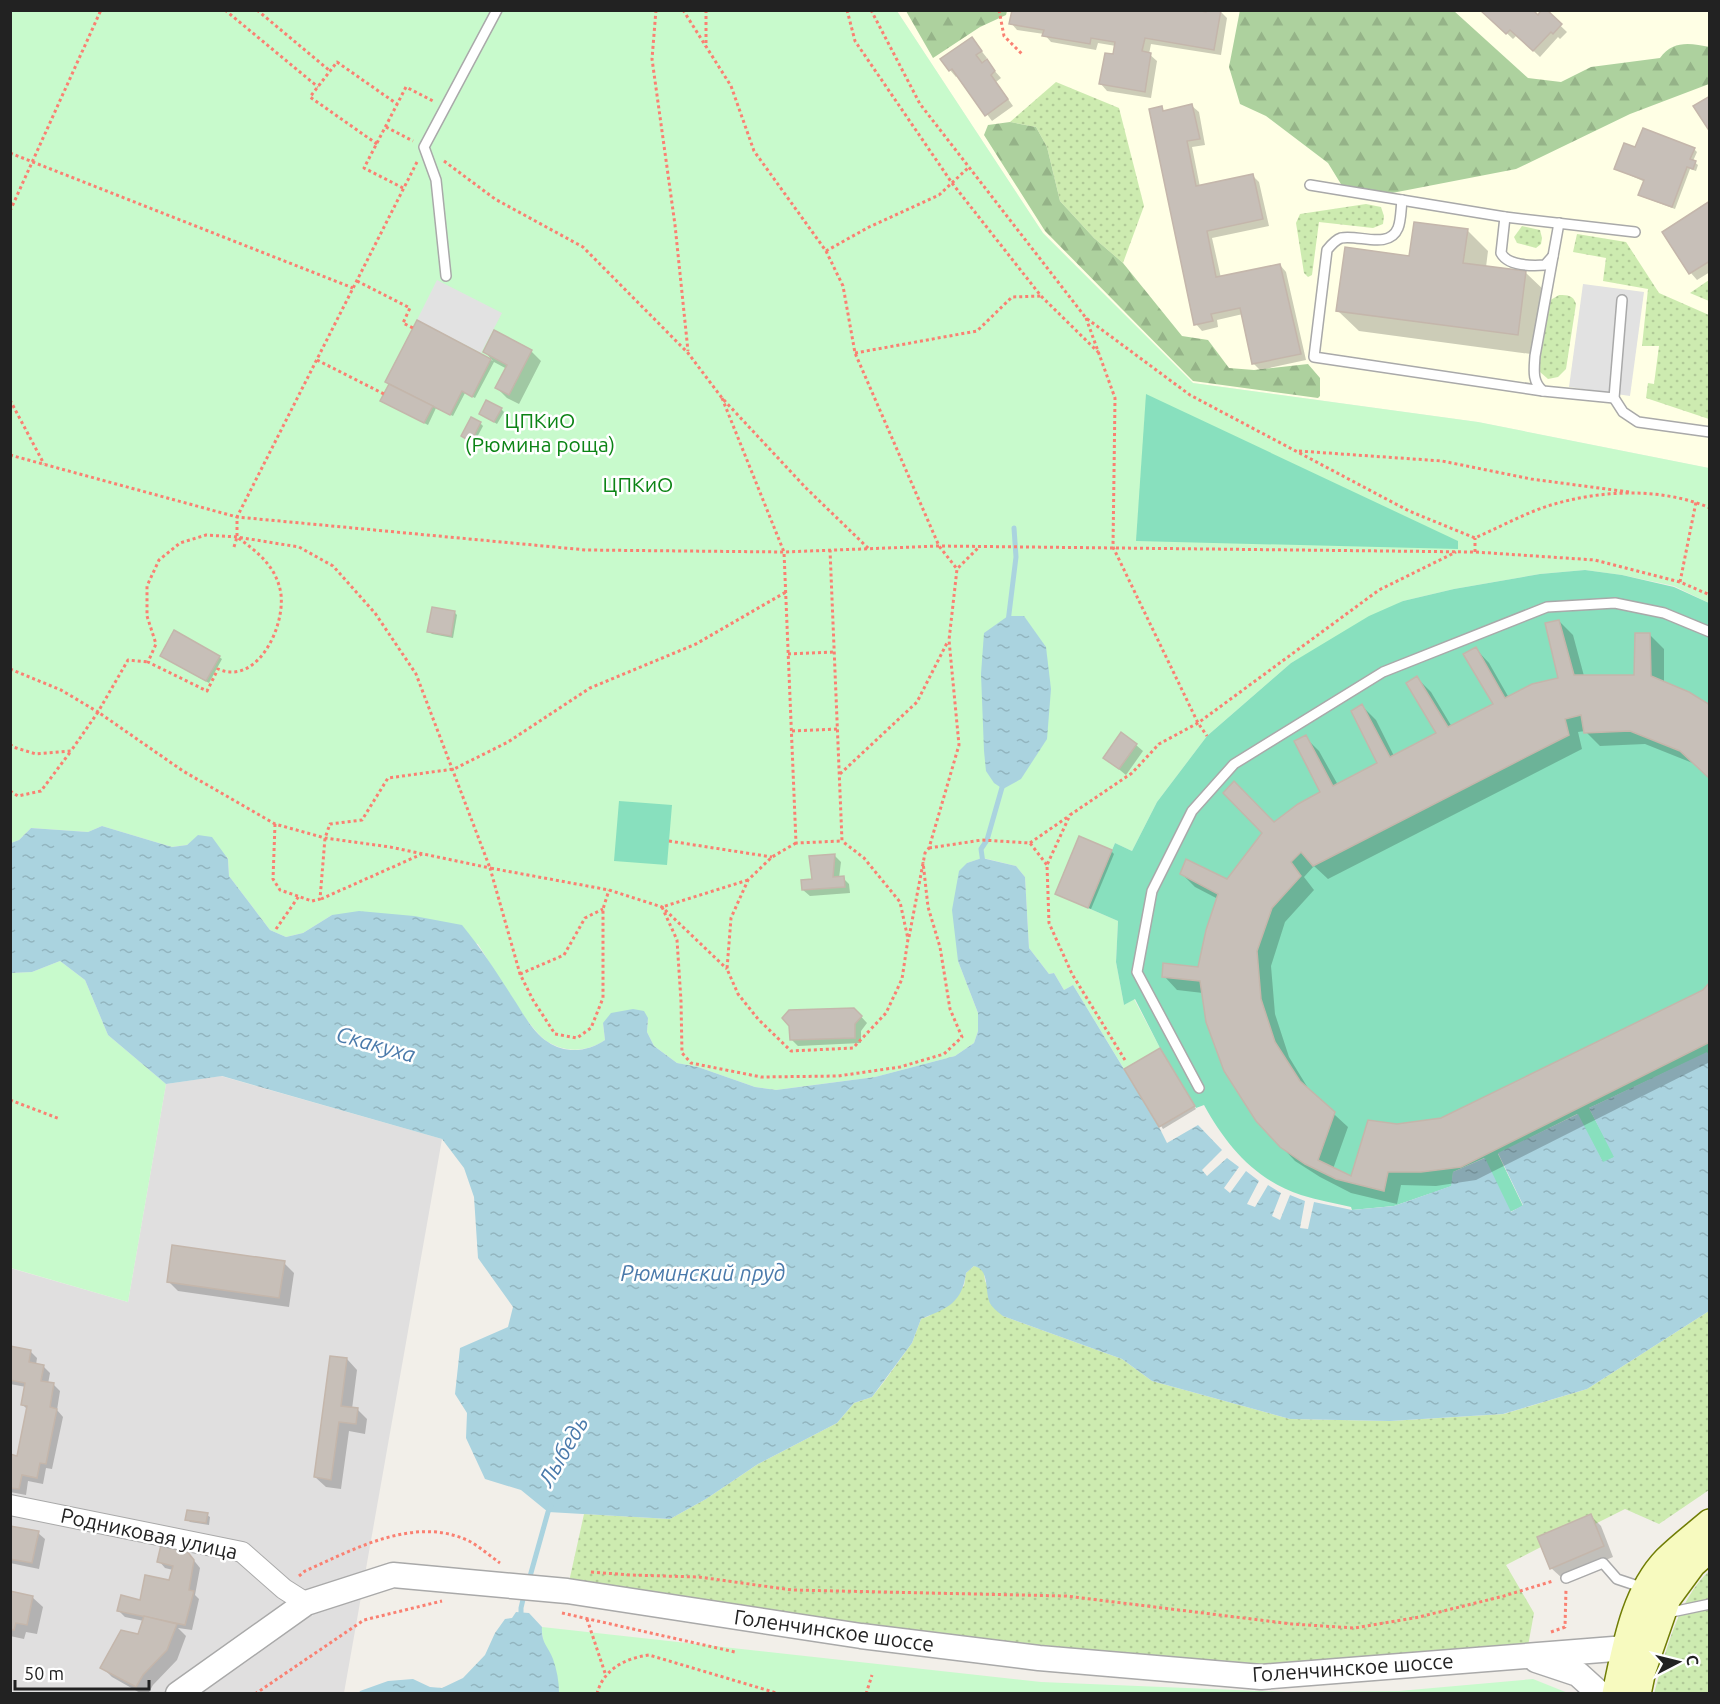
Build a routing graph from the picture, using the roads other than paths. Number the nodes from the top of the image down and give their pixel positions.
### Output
1 (497, 10) edge
2 (1310, 185) dead end
3 (1402, 200) junction
4 (1505, 217) junction
5 (1559, 223) junction
6 (1635, 232) dead end
7 (1553, 256) junction
8 (446, 276) dead end
9 (1622, 300) dead end
10 (1543, 392) junction
11 (1614, 399) junction
12 (1710, 432) edge
13 (1710, 632) edge
14 (1199, 1088) dead end
15 (10, 1505) edge
16 (1710, 1523) edge
17 (1710, 1548) edge
18 (1566, 1578) road end
19 (1647, 1589) junction
20 (306, 1604) junction
21 (1710, 1604) edge
22 (1662, 1613) junction
23 (1523, 1656) junction
24 (1635, 1670) edge
25 (178, 1694) edge
26 (1600, 1694) edge
27 (1616, 1694) edge

1 - 8 lane
2 - 3 lane
3 - 4 lane
3 - 10 lane
4 - 5 lane
4 - 7 lane
5 - 6 lane
5 - 7 lane
7 - 10 lane
9 - 11 lane
10 - 11 lane
11 - 12 lane
13 - 14 lane
15 - 20 street, Родниковая улица
16 - 19 main road
17 - 22 main road
18 - 19 lane
19 - 24 main road
20 - 23 street, Голенчинское шоссе
20 - 25 street, Голенчинское шоссе
21 - 22 lane
22 - 24 main road
23 - 24 street, Голенчинское шоссе
23 - 26 street, Голенчинское шоссе
24 - 27 main road

